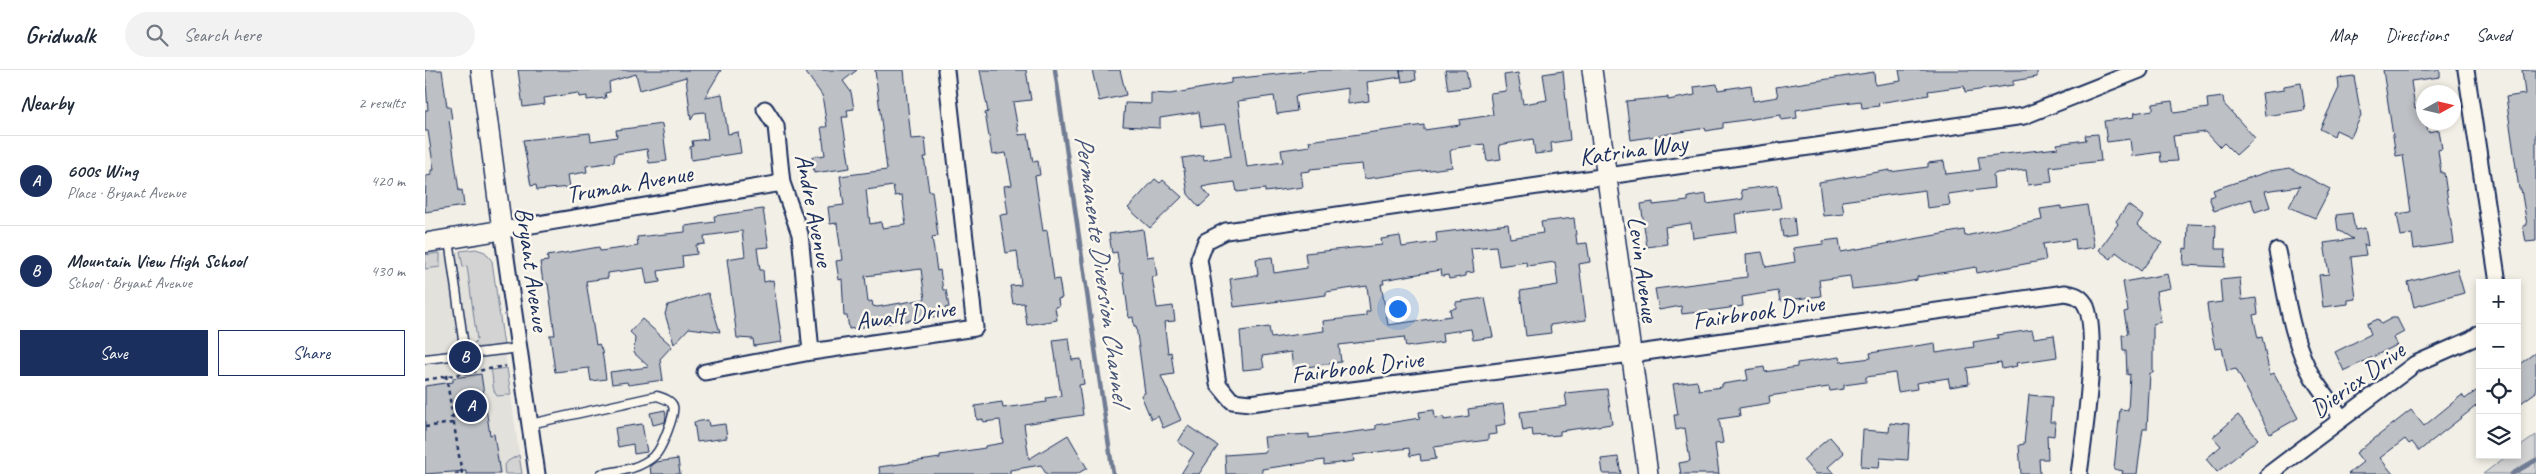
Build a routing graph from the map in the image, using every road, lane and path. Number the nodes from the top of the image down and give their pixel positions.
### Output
1 (481, 70) edge
2 (946, 70) edge
3 (1592, 70) edge
4 (2140, 70) edge
5 (2466, 70) edge
6 (765, 109) dead end
7 (1606, 178) junction
8 (782, 183) junction
9 (502, 230) junction
10 (449, 239) junction
11 (425, 243) edge
12 (2277, 251) dead end
13 (2497, 279) edge
14 (1208, 319) joint
15 (2476, 336) edge
16 (519, 348) junction
17 (811, 352) junction
18 (465, 354) junction
19 (1631, 354) junction
20 (425, 359) edge
21 (508, 366) dead end
22 (705, 372) dead end
23 (446, 375) junction
24 (425, 380) edge
25 (2341, 420) junction
26 (530, 424) junction
27 (425, 427) edge
28 (462, 473) edge
29 (455, 474) edge
30 (537, 474) edge
31 (601, 474) edge
32 (1648, 474) edge
33 (2079, 474) edge
34 (2269, 474) edge

1 - 9 street, Bryant Avenue
2 - 17 street, Awalt Drive
3 - 7 street, Levin Avenue
4 - 7 street, Katrina Way
5 - 13 street
6 - 8 street, Andre Avenue
7 - 14 street, Katrina Way
7 - 19 street, Levin Avenue
8 - 9 street, Truman Avenue
8 - 17 street, Andre Avenue
9 - 10 street, Truman Avenue
9 - 16 street, Bryant Avenue
10 - 11 street, Truman Avenue
10 - 18 lane
12 - 25 street
14 - 19 street, Fairbrook Drive
15 - 25 street, Diericx Drive
16 - 18 lane
16 - 26 street, Bryant Avenue
17 - 22 street, Awalt Drive
18 - 20 lane
19 - 32 street, Levin Avenue
19 - 33 street, Fairbrook Drive
21 - 23 path
23 - 24 path
23 - 27 path
23 - 28 path
25 - 34 street, Diericx Drive
26 - 30 street, Bryant Avenue
26 - 31 lane
28 - 29 path

